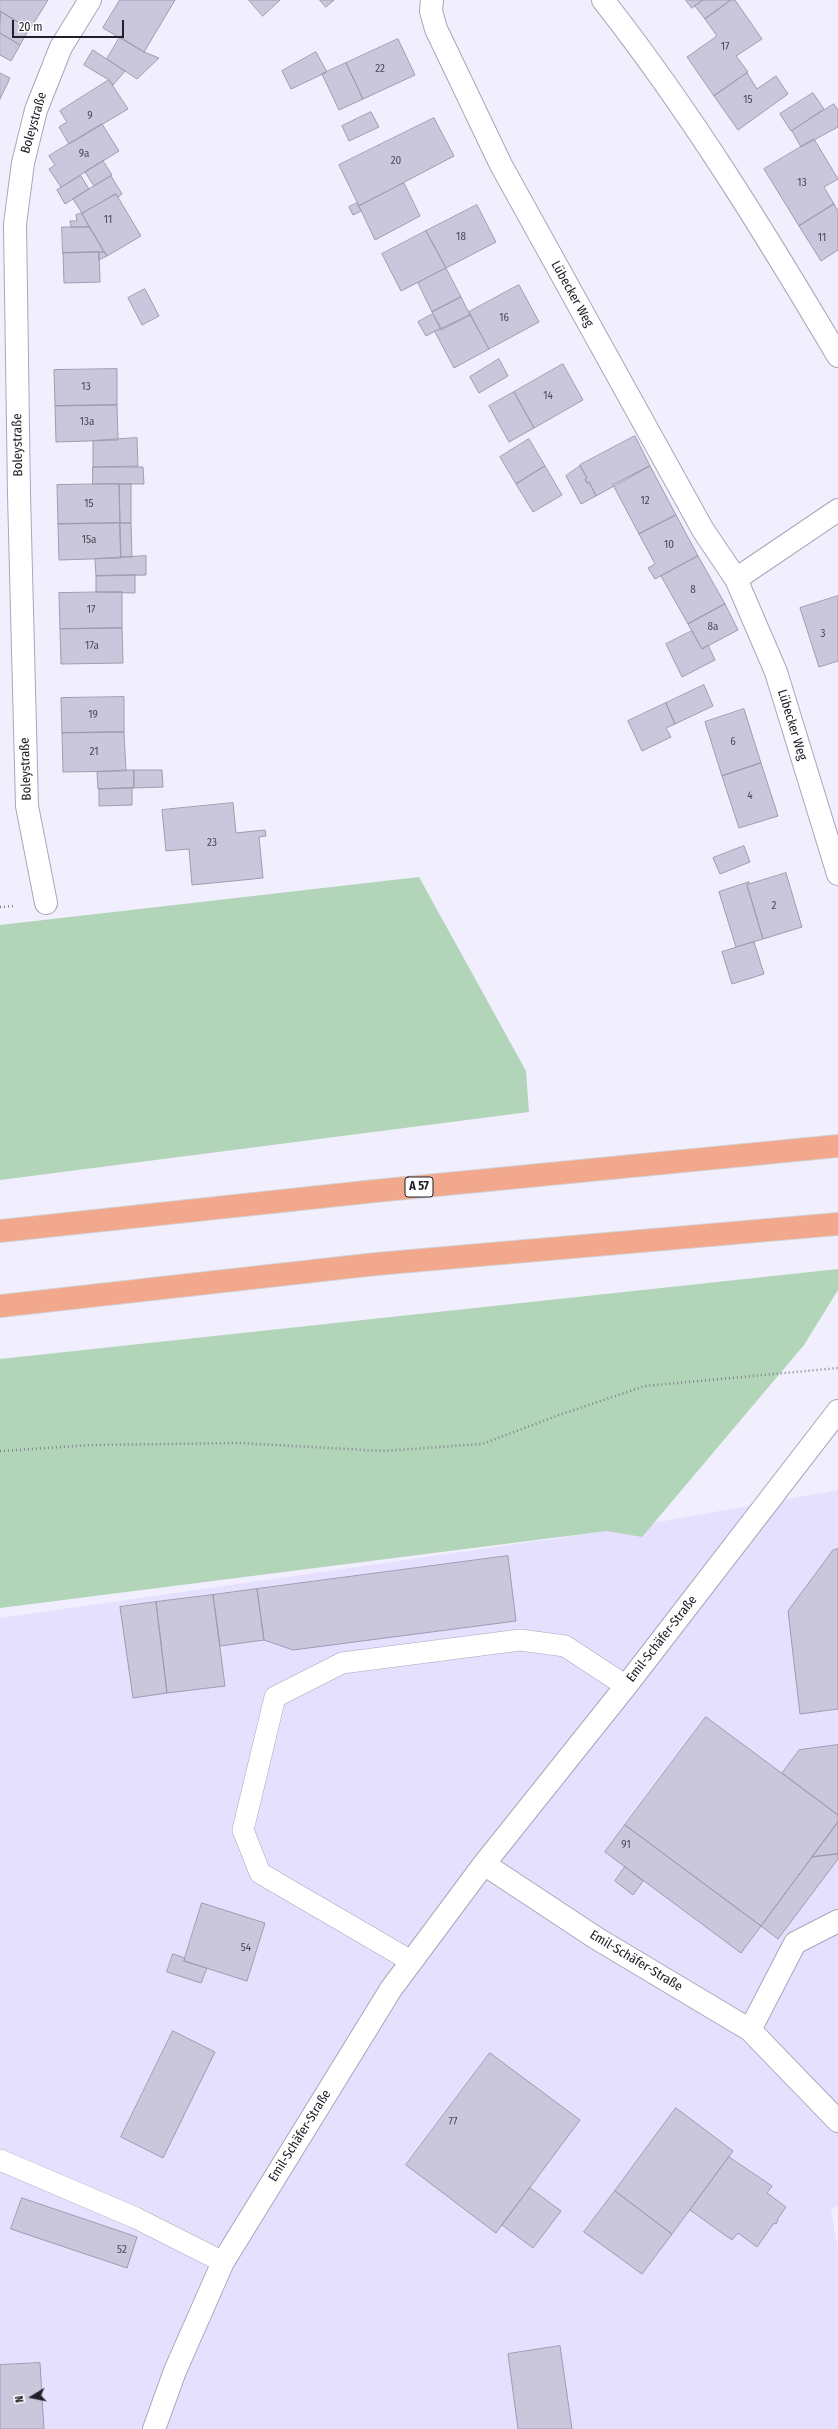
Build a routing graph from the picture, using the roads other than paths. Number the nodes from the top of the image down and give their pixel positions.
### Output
1 (90, 0) edge
2 (432, 0) edge
3 (603, 0) edge
4 (838, 356) edge
5 (838, 510) edge
6 (736, 579) junction
7 (838, 874) edge
8 (46, 903) dead end
9 (838, 1146) edge
10 (838, 1224) edge
11 (0, 1231) edge
12 (0, 1306) edge
13 (838, 1411) edge
14 (626, 1686) junction
15 (484, 1864) junction
16 (838, 1921) edge
17 (411, 1961) junction
18 (750, 2030) junction
19 (838, 2121) edge
20 (0, 2160) edge
21 (223, 2262) junction
22 (154, 2429) edge

1 - 8 street, Boleystraße
2 - 6 street, Lübecker Weg
3 - 4 street
5 - 6 street
6 - 7 street, Lübecker Weg
9 - 11 highway, A 57
10 - 12 highway
13 - 14 street, Emil-Schäfer-Straße
14 - 15 street, Emil-Schäfer-Straße
14 - 17 lane
15 - 17 street, Emil-Schäfer-Straße
15 - 18 street, Emil-Schäfer-Straße
16 - 18 street
17 - 21 street, Emil-Schäfer-Straße
18 - 19 street, Emil-Schäfer-Straße
20 - 21 lane
21 - 22 street, Emil-Schäfer-Straße

